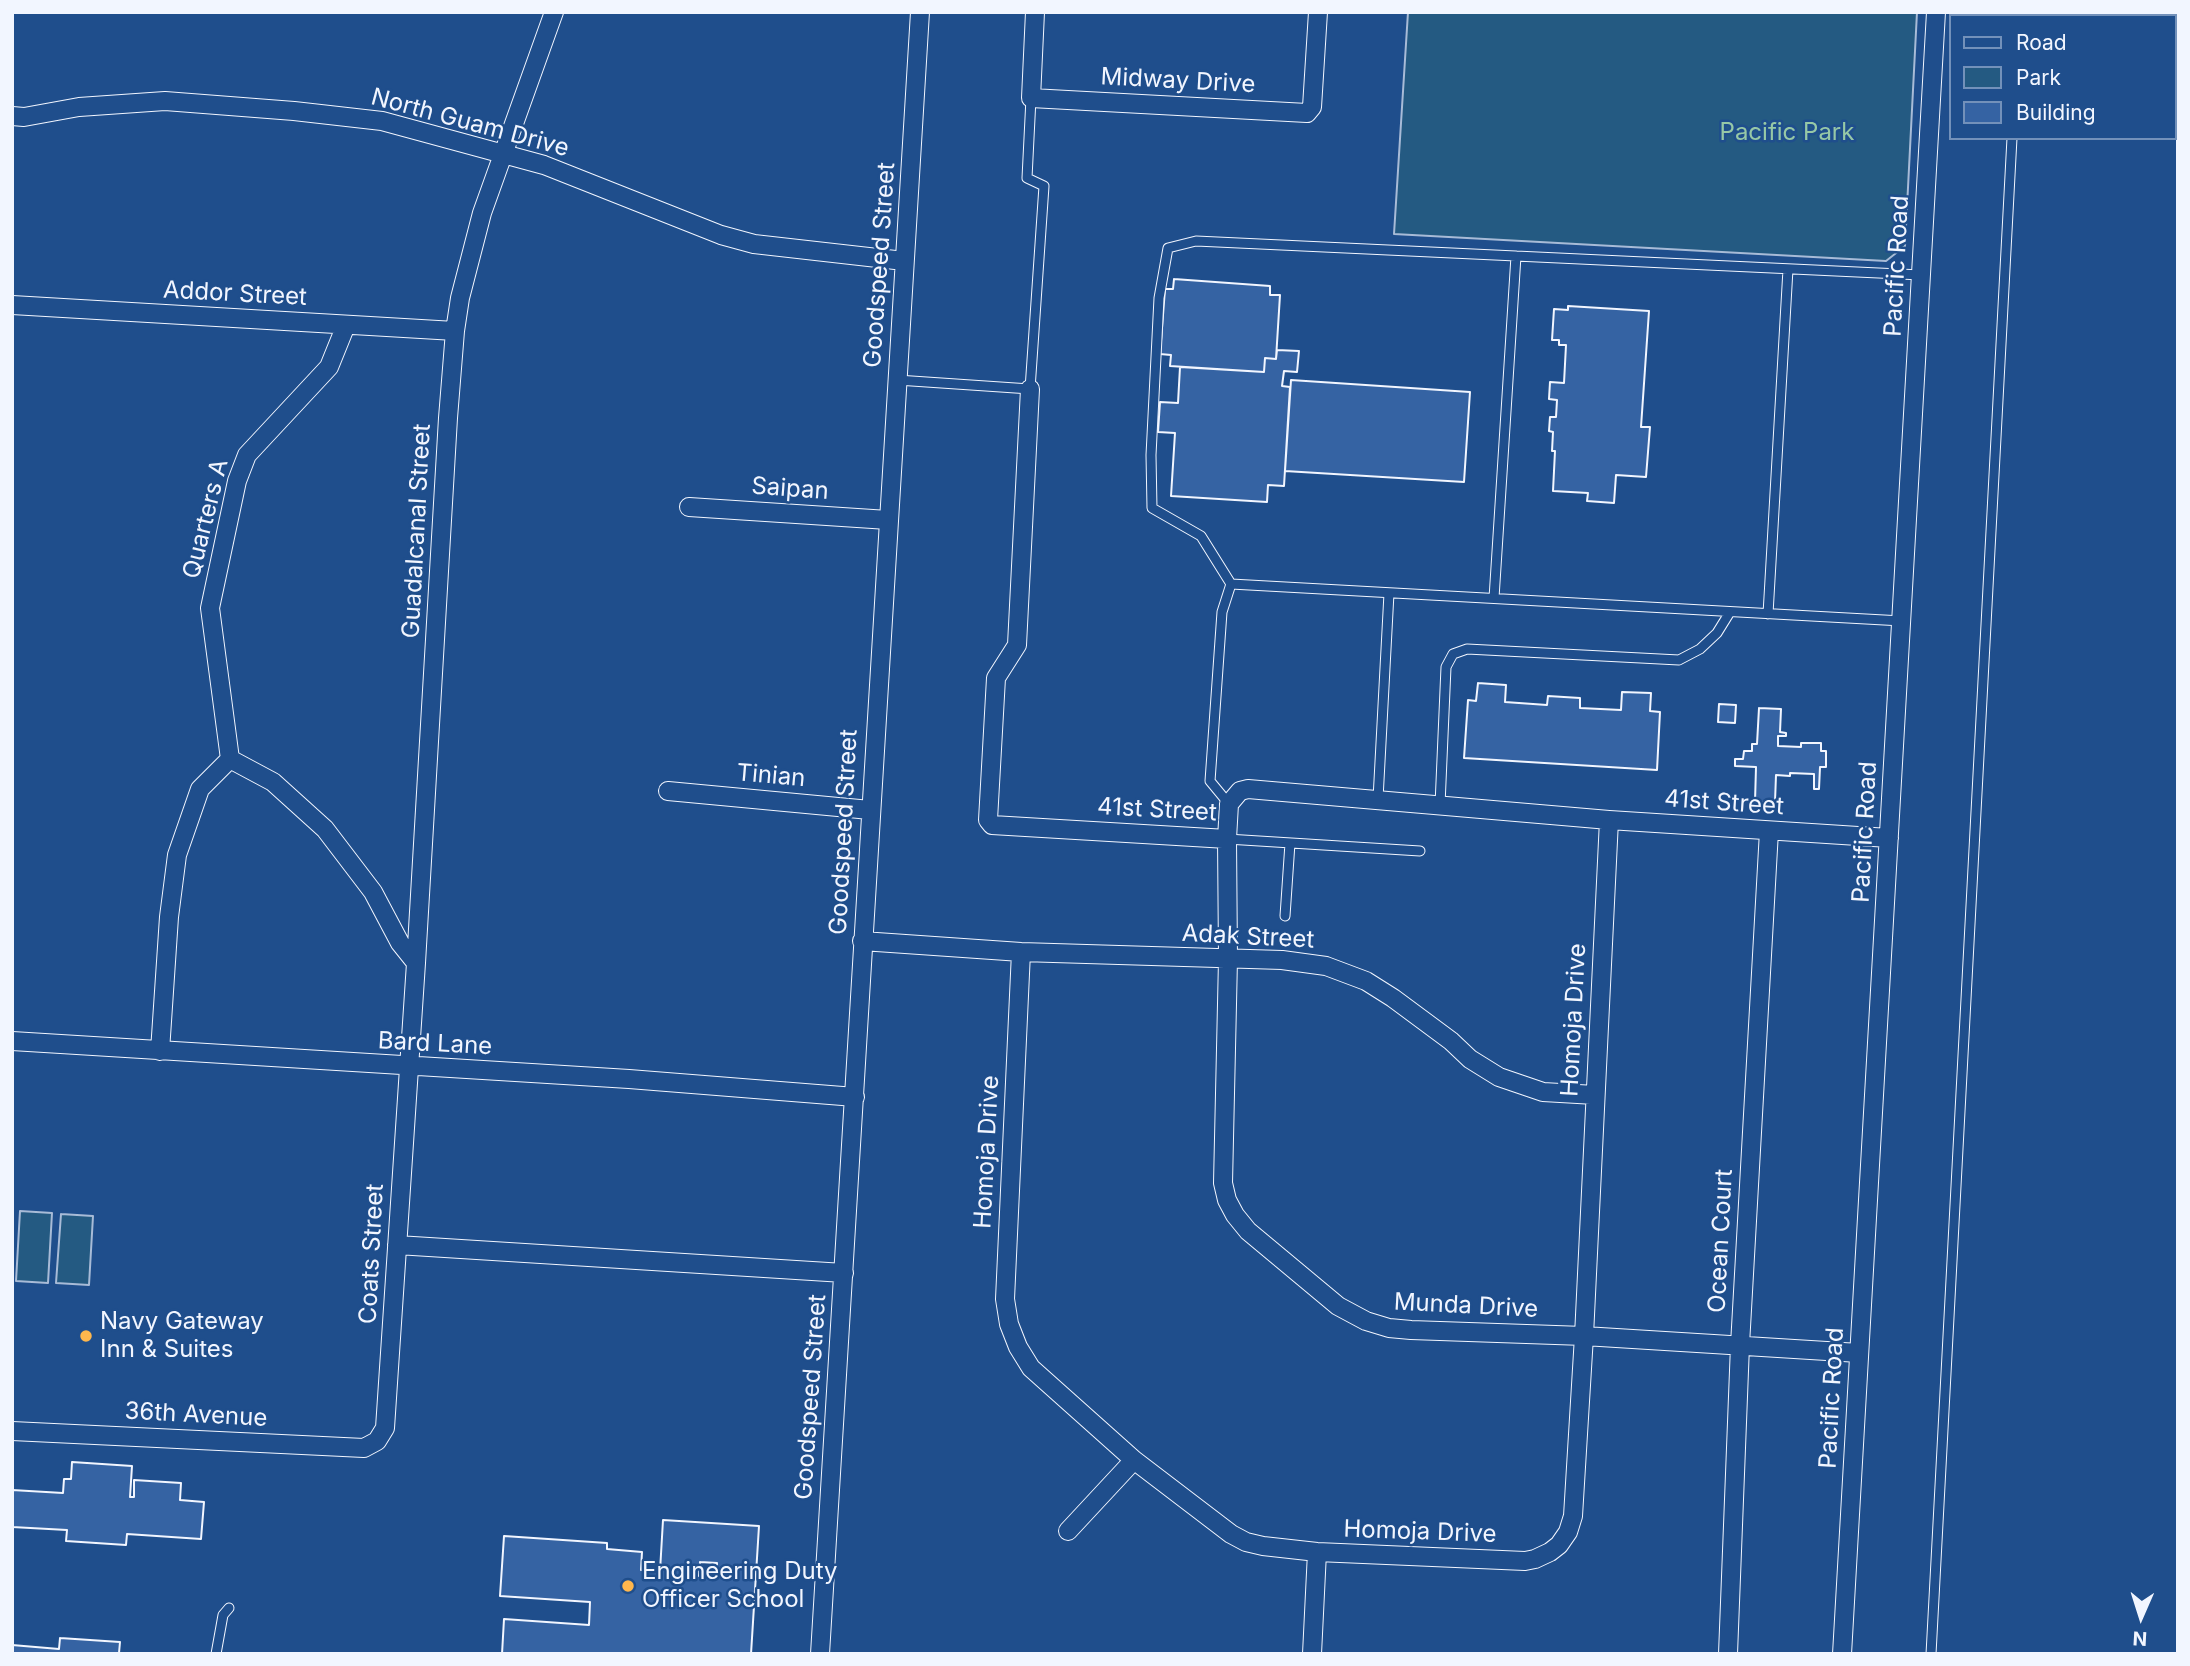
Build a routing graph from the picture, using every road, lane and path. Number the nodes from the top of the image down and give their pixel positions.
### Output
1 (554, 12) edge
2 (920, 12) edge
3 (1035, 12) edge
4 (1318, 12) edge
5 (1936, 12) edge
6 (1031, 98) junction
7 (12, 116) edge
8 (2012, 140) edge
9 (504, 154) junction
10 (1516, 256) junction
11 (904, 261) junction
12 (1788, 269) junction
13 (1921, 275) junction
14 (12, 305) edge
15 (346, 325) junction
16 (455, 331) junction
17 (897, 380) junction
18 (1030, 389) junction
19 (689, 507) dead end
20 (888, 520) junction
21 (1231, 584) junction
22 (1389, 593) junction
23 (1494, 598) junction
24 (1730, 612) junction
25 (1768, 614) junction
26 (1902, 621) junction
27 (230, 759) junction
28 (668, 791) dead end
29 (1378, 799) junction
30 (1229, 804) junction
31 (1440, 805) junction
32 (870, 810) junction
33 (1609, 820) junction
34 (1769, 831) junction
35 (1889, 838) junction
36 (1227, 839) junction
37 (1290, 843) junction
38 (1420, 851) dead end
39 (1285, 916) dead end
40 (862, 942) junction
41 (1021, 952) junction
42 (1228, 959) junction
43 (416, 963) junction
44 (12, 1041) edge
45 (160, 1051) junction
46 (408, 1067) junction
47 (1595, 1095) junction
48 (855, 1097) junction
49 (397, 1245) junction
50 (844, 1273) junction
51 (1584, 1336) junction
52 (1740, 1345) junction
53 (1859, 1353) junction
54 (12, 1431) edge
55 (377, 1441) joint
56 (1135, 1460) junction
57 (1068, 1531) dead end
58 (1317, 1552) junction
59 (229, 1608) dead end
60 (216, 1654) edge
61 (820, 1654) edge
62 (1312, 1654) edge
63 (1728, 1654) edge
64 (1842, 1654) edge
65 (1931, 1654) edge

1 - 9 street, Guadalcanal Street
2 - 11 street, Goodspeed Street
3 - 6 street
4 - 6 street, Midway Drive
5 - 13 street, Pacific Road
6 - 18 lane
7 - 9 street, North Guam Drive
8 - 65 lane
9 - 11 street, North Guam Drive
9 - 16 street, Guadalcanal Street
10 - 12 lane
10 - 21 lane
10 - 23 lane
11 - 17 street, Goodspeed Street
12 - 13 lane
12 - 25 lane
13 - 26 street, Pacific Road
14 - 15 street, Addor Street
15 - 16 street, Addor Street
15 - 27 street, Quarters A
16 - 43 street, Guadalcanal Street
17 - 18 lane
17 - 20 street, Goodspeed Street
18 - 36 street, 41st Street
19 - 20 street, Saipan
20 - 32 street, Goodspeed Street
21 - 22 lane
21 - 30 lane
22 - 23 lane
22 - 29 lane
23 - 24 lane
24 - 25 lane
24 - 31 lane
25 - 26 lane
26 - 35 street, Pacific Road
27 - 43 street
27 - 45 street
28 - 32 street, Tinian
29 - 30 street, 41st Street
29 - 31 street, 41st Street
30 - 36 street, 41st Street
31 - 33 street, 41st Street
32 - 40 street, Goodspeed Street
33 - 34 street, 41st Street
33 - 47 street, Homoja Drive
34 - 35 street, 41st Street
34 - 52 street, Ocean Court
35 - 53 street, Pacific Road
36 - 37 lane
36 - 42 street, Munda Drive
37 - 38 lane
37 - 39 lane
40 - 41 street, Adak Street
40 - 48 street, Goodspeed Street
41 - 42 street, Adak Street
41 - 56 street, Homoja Drive
42 - 47 street, Adak Street
42 - 51 street, Munda Drive
43 - 46 street, Guadalcanal Street
44 - 45 street, Bard Lane
45 - 46 street, Bard Lane
46 - 48 street, Bard Lane
46 - 49 street, Coats Street
47 - 51 street, Homoja Drive
48 - 50 street, Goodspeed Street
49 - 50 street
49 - 55 street, Coats Street
50 - 61 street, Goodspeed Street
51 - 52 street, Munda Drive
51 - 58 street, Homoja Drive
52 - 53 street, Munda Drive
52 - 63 street, Ocean Court
53 - 64 street, Pacific Road
54 - 55 street, 36th Avenue
56 - 57 street
56 - 58 street, Homoja Drive
58 - 62 street
59 - 60 lane

